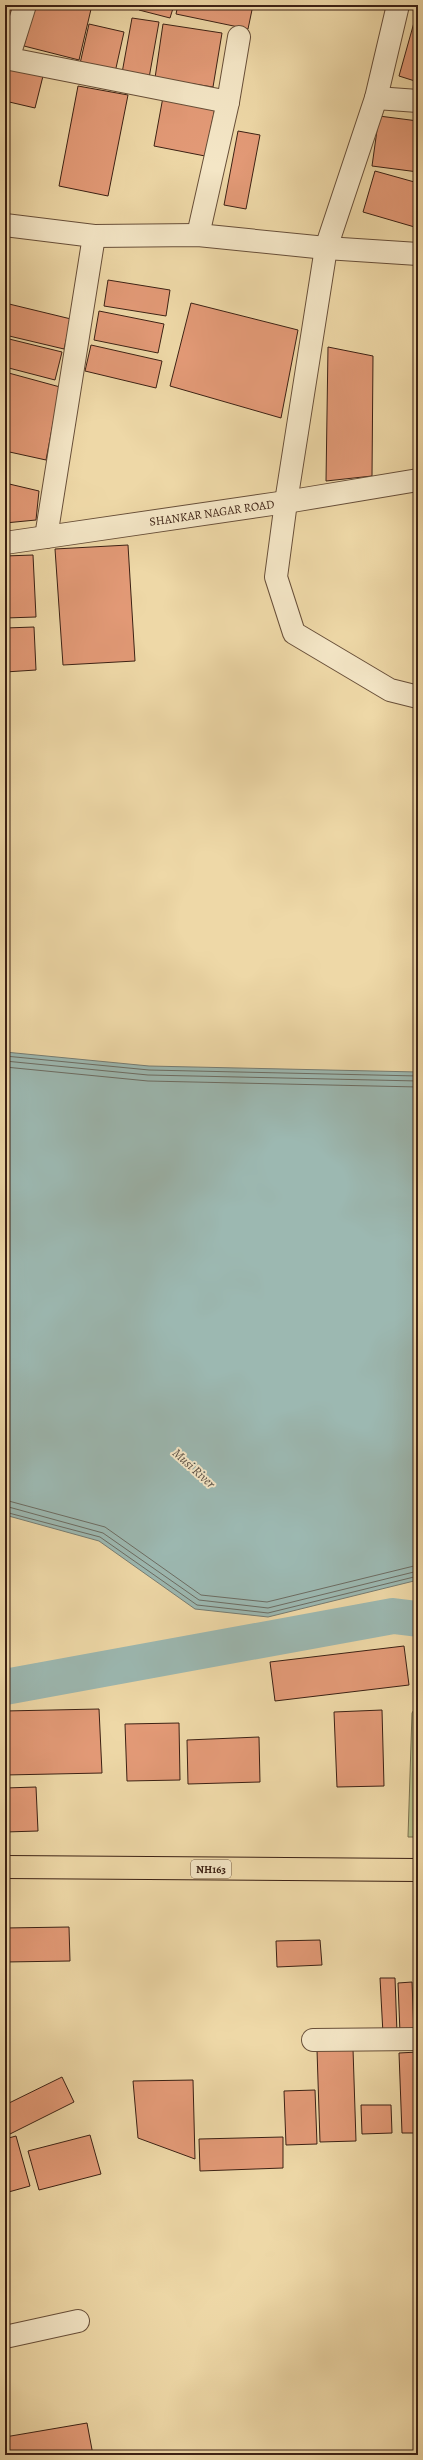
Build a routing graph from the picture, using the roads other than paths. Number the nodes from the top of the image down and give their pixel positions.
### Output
1 (25, 5) edge
2 (398, 5) edge
3 (239, 37) dead end
4 (6, 58) edge
5 (376, 98) junction
6 (418, 101) edge
7 (228, 102) junction
8 (5, 225) edge
9 (198, 235) junction
10 (94, 236) junction
11 (326, 248) junction
12 (418, 254) edge
13 (418, 480) edge
14 (286, 502) junction
15 (46, 538) junction
16 (5, 543) edge
17 (418, 697) edge
18 (5, 1867) edge
19 (418, 1870) edge
20 (418, 2039) edge
21 (313, 2040) dead end
22 (78, 2321) dead end
23 (5, 2337) edge

1 - 4 street
2 - 5 street
3 - 7 street
4 - 7 street
5 - 6 street
5 - 11 street
7 - 9 street
8 - 10 street
9 - 10 street
9 - 11 street
10 - 15 street
11 - 12 street
11 - 14 street
13 - 14 street, SHANKAR NAGAR ROAD
14 - 15 street, SHANKAR NAGAR ROAD
14 - 17 street
15 - 16 street, SHANKAR NAGAR ROAD
18 - 19 highway, NH163
20 - 21 street
22 - 23 street

